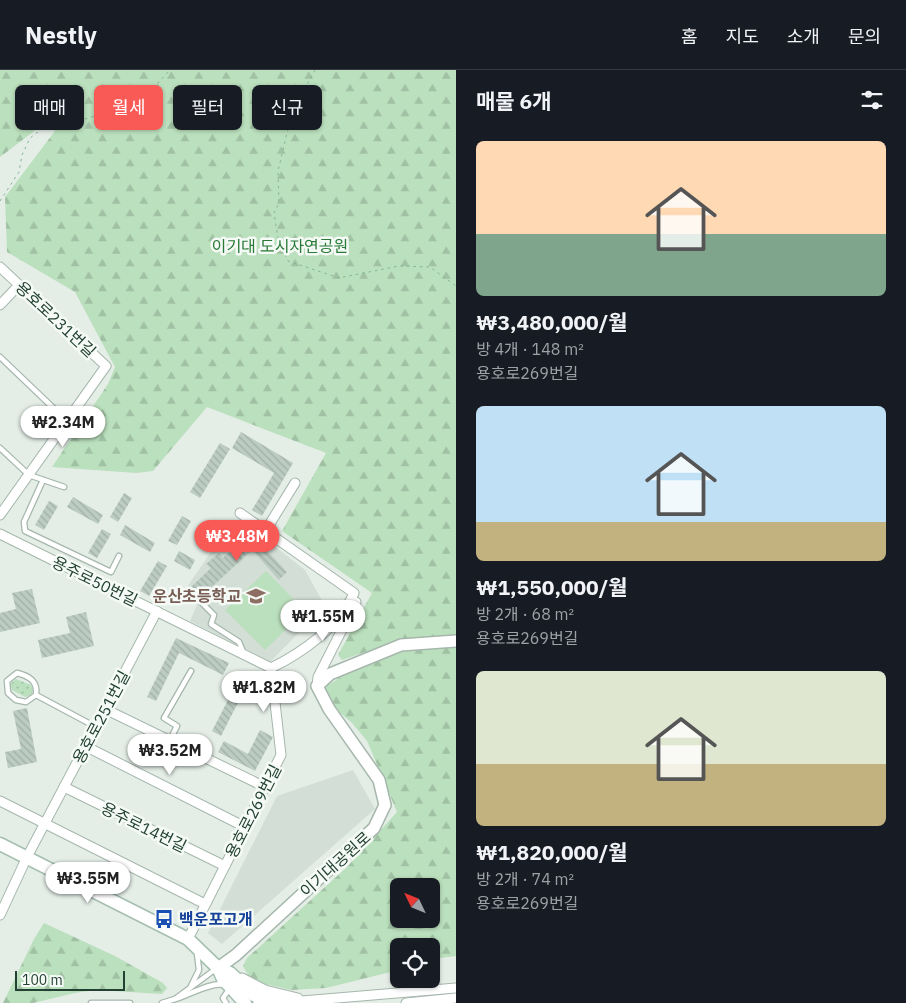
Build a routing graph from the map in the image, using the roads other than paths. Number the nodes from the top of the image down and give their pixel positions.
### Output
1 (0, 267) edge
2 (19, 285) junction
3 (1, 302) edge
4 (0, 357) edge
5 (67, 421) junction
6 (0, 448) edge
7 (29, 475) junction
8 (43, 480) junction
9 (295, 484) dead end
10 (64, 487) dead end
11 (240, 513) dead end
12 (0, 515) edge
13 (266, 530) junction
14 (0, 534) edge
15 (119, 556) dead end
16 (354, 593) junction
17 (197, 598) dead end
18 (157, 612) junction
19 (456, 641) edge
20 (244, 655) junction
21 (271, 668) junction
22 (191, 672) dead end
23 (317, 686) junction
24 (36, 695) junction
25 (105, 709) junction
26 (96, 727) junction
27 (170, 740) junction
28 (85, 746) junction
29 (64, 787) junction
30 (265, 788) junction
31 (0, 801) edge
32 (44, 824) junction
33 (245, 827) junction
34 (0, 844) edge
35 (27, 858) junction
36 (225, 866) junction
37 (205, 904) junction
38 (0, 915) edge
39 (192, 943) junction
40 (218, 968) junction
41 (230, 973) junction
42 (190, 988) junction
43 (231, 988) junction
44 (456, 988) edge
45 (325, 998) junction
46 (456, 998) edge
47 (175, 999) junction
48 (269, 1000) edge
49 (91, 1003) edge
50 (130, 1003) edge
51 (162, 1003) edge
52 (226, 1003) edge
53 (237, 1003) edge
54 (245, 1003) edge
55 (406, 1003) edge

1 - 2 street, 용호로231번길
2 - 3 street
2 - 5 street, 용호로231번길
4 - 5 lane
5 - 7 street, 용호로231번길
6 - 7 lane
7 - 8 lane
7 - 12 street, 용호로231번길
8 - 10 lane
8 - 15 lane
9 - 13 street
11 - 13 street
13 - 16 street
14 - 18 street, 용주로50번길
16 - 21 street
16 - 23 street
17 - 20 lane
18 - 20 street, 용주로50번길
18 - 25 street, 용호로251번길
19 - 23 street
20 - 21 street, 용주로50번길
21 - 30 street, 용호로269번길
22 - 27 lane
23 - 40 street, 이기대공원로
24 - 24 lane
24 - 26 lane
25 - 26 street, 용호로251번길
25 - 27 street
26 - 28 street, 용호로251번길
27 - 30 street
28 - 29 street, 용호로251번길
28 - 33 street
29 - 32 street, 용호로251번길
29 - 36 street, 용주로14번길
30 - 33 street, 용호로269번길
31 - 32 street
32 - 35 street, 용호로251번길
32 - 37 street
33 - 36 street, 용호로269번길
34 - 35 main road
35 - 38 street, 용호로251번길
35 - 39 main road
36 - 37 street, 용호로269번길
37 - 39 street, 용호로269번길
39 - 40 main road
39 - 42 lane
40 - 41 main road
40 - 42 lane
40 - 43 main road
41 - 45 street
41 - 48 main road
42 - 47 lane
43 - 47 lane
43 - 52 lane
43 - 53 main road
43 - 54 main road
44 - 45 street
45 - 48 street
46 - 55 street
47 - 51 lane
49 - 50 lane

